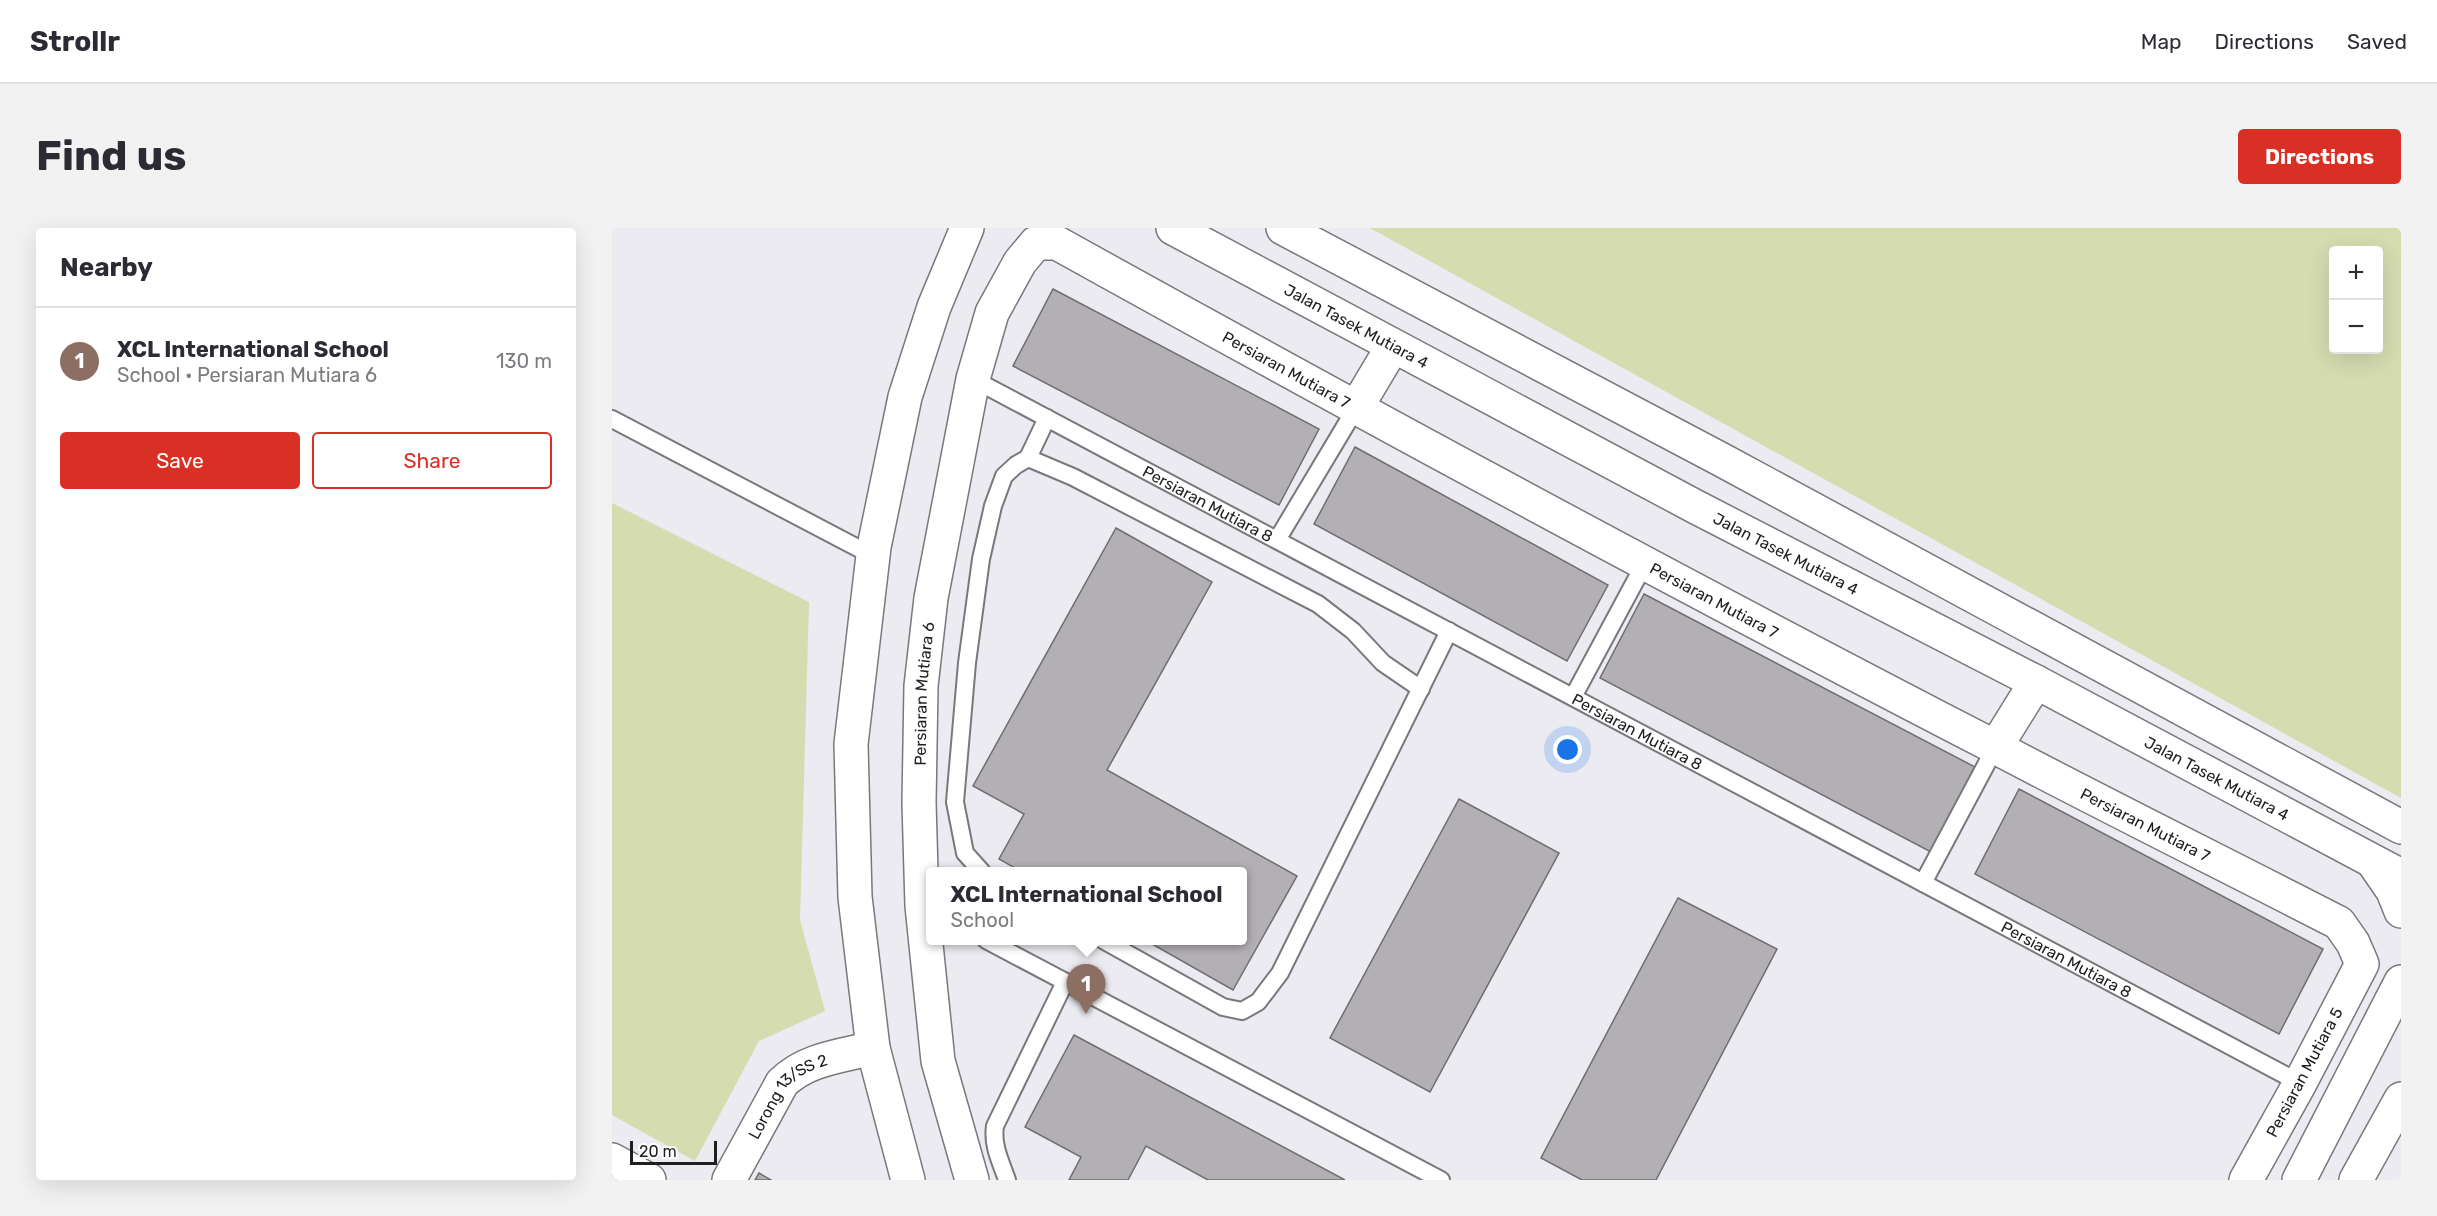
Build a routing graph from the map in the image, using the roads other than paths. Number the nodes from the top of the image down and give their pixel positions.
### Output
1 (967, 228) edge
2 (1173, 228) edge
3 (1282, 228) edge
4 (1057, 243) joint
5 (1393, 346) junction
6 (973, 379) junction
7 (1356, 408) junction
8 (1047, 418) junction
9 (612, 419) edge
10 (1028, 458) junction
11 (1722, 460) junction
12 (1696, 507) junction
13 (1277, 540) junction
14 (873, 556) junction
15 (1645, 563) junction
16 (1449, 631) junction
17 (2036, 682) junction
18 (1420, 689) junction
19 (1573, 697) junction
20 (1995, 748) junction
21 (2397, 822) edge
22 (978, 867) edge
23 (2387, 869) edge
24 (1923, 883) junction
25 (926, 909) edge
26 (2401, 911) edge
27 (929, 945) edge
28 (995, 945) edge
29 (1113, 945) edge
30 (2362, 964) joint
31 (2401, 981) edge
32 (1065, 982) junction
33 (873, 1048) junction
34 (2300, 1083) junction
35 (2401, 1099) edge
36 (612, 1160) edge
37 (900, 1174) edge
38 (649, 1180) edge
39 (729, 1180) edge
40 (972, 1180) edge
41 (1007, 1180) edge
42 (1441, 1180) edge
43 (2246, 1180) edge
44 (2299, 1180) edge
45 (2356, 1180) edge

1 - 14 street
2 - 5 street, Jalan Tasek Mutiara 4
3 - 11 street
4 - 6 street, Persiaran Mutiara 6
4 - 7 street, Persiaran Mutiara 7
5 - 7 street
5 - 12 street, Jalan Tasek Mutiara 4
6 - 8 lane, Persiaran Mutiara 8
6 - 25 street, Persiaran Mutiara 6
7 - 13 lane
7 - 15 street, Persiaran Mutiara 7
8 - 10 lane
8 - 13 lane, Persiaran Mutiara 8
9 - 14 lane
10 - 18 lane
10 - 22 lane
11 - 12 street
11 - 21 street
12 - 17 street, Jalan Tasek Mutiara 4
13 - 16 lane, Persiaran Mutiara 8
14 - 33 street
15 - 19 lane
15 - 20 street, Persiaran Mutiara 7
16 - 18 lane
16 - 19 lane, Persiaran Mutiara 8
17 - 20 street
17 - 23 street, Jalan Tasek Mutiara 4
18 - 29 lane
19 - 24 lane, Persiaran Mutiara 8
20 - 24 lane
20 - 30 street, Persiaran Mutiara 7
23 - 26 street
24 - 34 lane, Persiaran Mutiara 8
27 - 40 street, Persiaran Mutiara 6
28 - 32 lane
30 - 34 street, Persiaran Mutiara 5
31 - 44 street
32 - 41 lane
32 - 42 lane
33 - 37 street
33 - 39 street, Lorong 13/SS 2
34 - 43 street, Persiaran Mutiara 5
35 - 45 street
36 - 38 street

